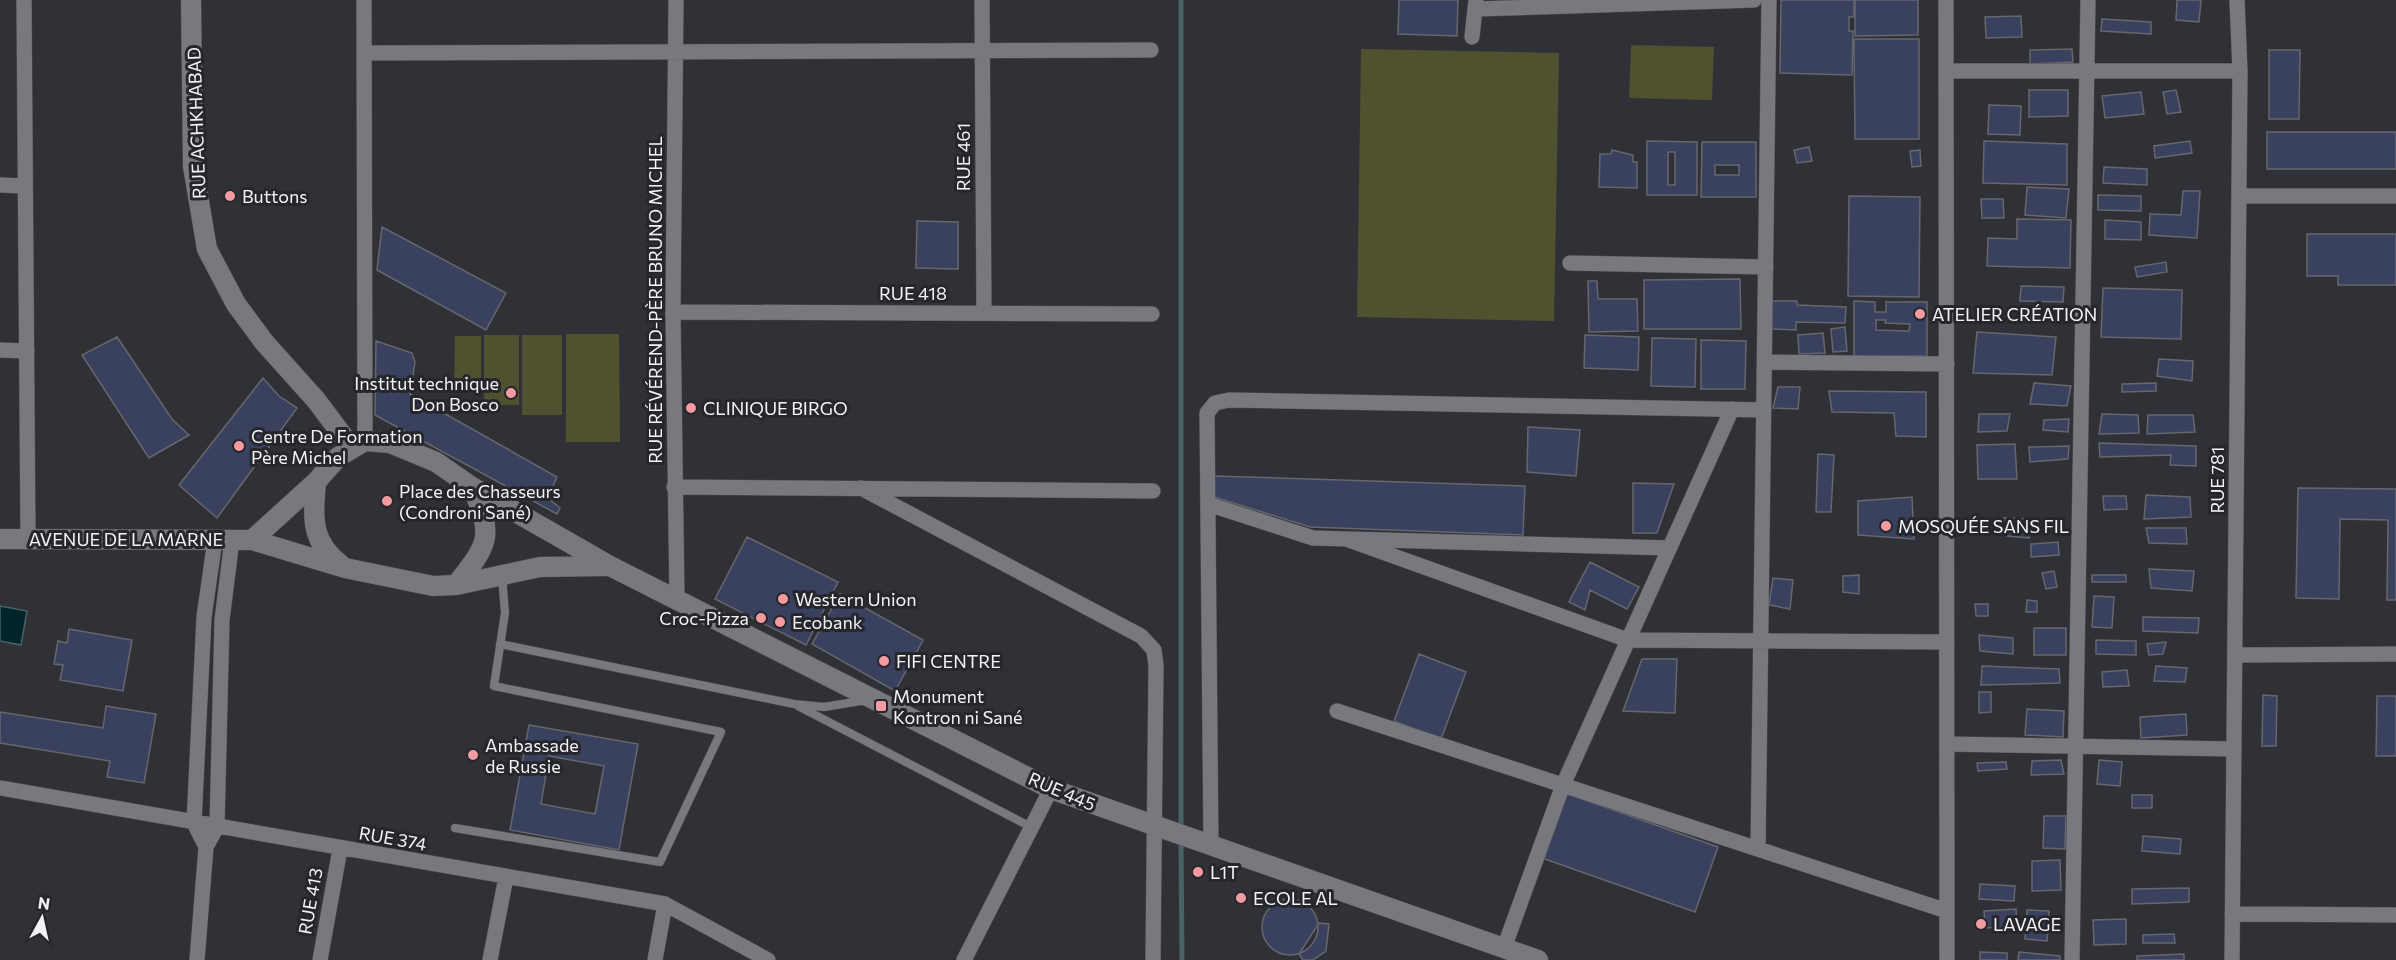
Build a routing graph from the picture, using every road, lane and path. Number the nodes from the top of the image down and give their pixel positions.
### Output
1 (24, 0) edge
2 (191, 0) edge
3 (364, 0) edge
4 (676, 0) edge
5 (982, 0) edge
6 (1754, 0) edge
7 (1769, 0) edge
8 (1946, 0) edge
9 (2088, 0) edge
10 (2237, 0) edge
11 (1476, 4) edge
12 (1472, 37) dead end
13 (1151, 50) dead end
14 (676, 51) junction
15 (982, 51) junction
16 (364, 53) junction
17 (1946, 71) junction
18 (2240, 71) junction
19 (2087, 72) junction
20 (0, 185) edge
21 (25, 186) junction
22 (2239, 196) junction
23 (2396, 196) edge
24 (1570, 262) dead end
25 (1766, 267) junction
26 (673, 312) junction
27 (984, 313) junction
28 (1152, 314) dead end
29 (0, 350) edge
30 (27, 351) junction
31 (1765, 362) junction
32 (1947, 364) junction
33 (1732, 409) junction
34 (1764, 410) junction
35 (359, 444) junction
36 (316, 482) junction
37 (472, 487) junction
38 (674, 487) junction
39 (861, 488) junction
40 (1153, 490) dead end
41 (1208, 504) junction
42 (0, 539) edge
43 (28, 539) junction
44 (1346, 539) junction
45 (223, 540) junction
46 (252, 540) junction
47 (1670, 548) junction
48 (610, 566) junction
49 (345, 568) junction
50 (502, 575) junction
51 (456, 585) junction
52 (677, 600) junction
53 (1628, 640) junction
54 (1761, 641) junction
55 (1947, 642) junction
56 (500, 644) junction
57 (2396, 654) edge
58 (2235, 655) junction
59 (873, 699) junction
60 (794, 704) junction
61 (1337, 711) dead end
62 (1947, 744) junction
63 (2075, 746) junction
64 (2234, 749) junction
65 (1563, 785) junction
66 (0, 788) edge
67 (1051, 789) junction
68 (194, 822) junction
69 (217, 826) junction
70 (1031, 827) junction
71 (455, 828) dead end
72 (1162, 830) junction
73 (1207, 845) junction
74 (206, 847) junction
75 (340, 849) junction
76 (1758, 849) junction
77 (506, 877) junction
78 (665, 904) junction
79 (1947, 911) junction
80 (2232, 914) junction
81 (2396, 915) edge
82 (1504, 948) junction
83 (197, 960) edge
84 (320, 960) edge
85 (490, 960) edge
86 (655, 960) edge
87 (768, 960) edge
88 (963, 960) edge
89 (1153, 960) edge
90 (1538, 960) edge
91 (1947, 960) edge
92 (2072, 960) edge
93 (2232, 960) edge

1 - 21 street
2 - 35 street, RUE ACHKHABAD
3 - 16 street
4 - 14 street, RUE RÉVÉREND-PÈRE BRUNO MICHEL
5 - 15 street, RUE 461
6 - 11 street
7 - 25 street
8 - 17 street
9 - 19 street
10 - 18 street, RUE 781
11 - 12 street
13 - 15 street
14 - 15 street
14 - 16 street
14 - 26 street, RUE RÉVÉREND-PÈRE BRUNO MICHEL
15 - 27 street, RUE 461
16 - 35 street
17 - 19 street
17 - 32 street
18 - 19 street
18 - 22 street, RUE 781
19 - 63 street
20 - 21 street
21 - 30 street
22 - 23 street
22 - 58 street, RUE 781
24 - 25 street
25 - 31 street
26 - 27 street, RUE 418
26 - 38 street, RUE RÉVÉREND-PÈRE BRUNO MICHEL
27 - 28 street, RUE 418
29 - 30 street
30 - 43 street
31 - 32 street
31 - 34 street
32 - 55 street
33 - 34 street
33 - 41 street
33 - 47 street
34 - 54 street
35 - 36 street
35 - 37 street
36 - 46 street
36 - 49 street
37 - 48 street, RUE 445
37 - 51 street
38 - 39 street
38 - 52 street, RUE RÉVÉREND-PÈRE BRUNO MICHEL
39 - 40 street
39 - 72 street
41 - 44 street
41 - 73 street
42 - 43 street, AVENUE DE LA MARNE
43 - 45 street, AVENUE DE LA MARNE
44 - 47 street
44 - 53 street
45 - 46 street, AVENUE DE LA MARNE
45 - 68 street
45 - 69 street
46 - 49 street, AVENUE DE LA MARNE
47 - 53 street
48 - 50 street
48 - 52 street, RUE 445
49 - 51 street
50 - 51 street
50 - 56 lane
52 - 59 street, RUE 445
53 - 54 street
53 - 65 street
54 - 55 street
54 - 76 street
55 - 62 street
56 - 60 lane
56 - 71 lane
57 - 58 street
58 - 64 street, RUE 781
59 - 60 lane
59 - 67 street, RUE 445
60 - 70 lane
61 - 65 street
62 - 63 street
62 - 79 street
63 - 64 street
63 - 92 street
64 - 80 street, RUE 781
65 - 76 street
65 - 82 street
66 - 68 street, RUE 374
67 - 70 street
67 - 72 street, RUE 445
68 - 69 street, RUE 374
68 - 74 street
69 - 74 street
69 - 75 street, RUE 374
70 - 88 street
72 - 73 street, RUE 445
72 - 89 street
73 - 82 street, RUE 445
74 - 83 street
75 - 77 street, RUE 374
75 - 84 street, RUE 413
76 - 79 street
77 - 78 street, RUE 374
77 - 85 street
78 - 86 street
78 - 87 street, RUE 374
79 - 91 street
80 - 81 street
80 - 93 street, RUE 781
82 - 90 street, RUE 445

